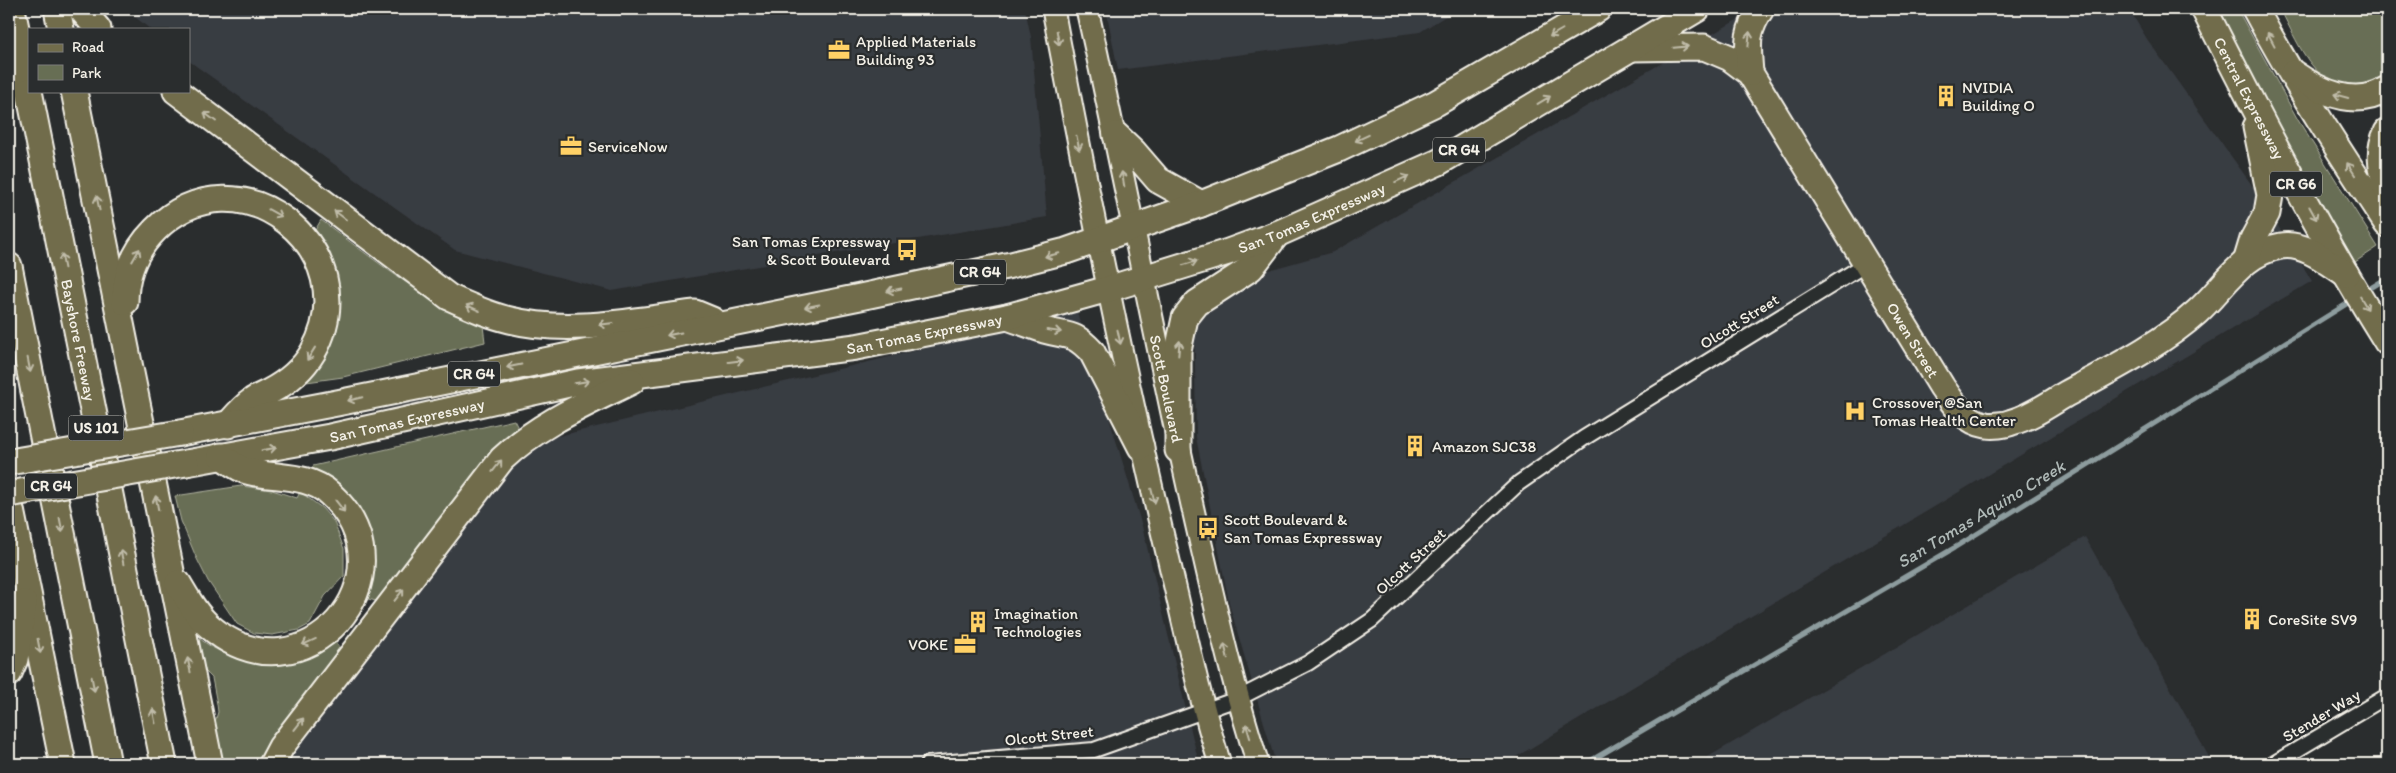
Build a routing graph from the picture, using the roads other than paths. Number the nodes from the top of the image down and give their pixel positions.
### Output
1 (12, 9) edge
2 (57, 9) edge
3 (81, 9) edge
4 (1053, 9) edge
5 (1087, 9) edge
6 (1598, 9) edge
7 (1697, 9) edge
8 (1761, 9) edge
9 (2204, 9) edge
10 (2255, 9) edge
11 (62, 28) edge
12 (97, 28) edge
13 (1632, 48) junction
14 (2287, 68) junction
15 (1750, 73) junction
16 (28, 86) edge
17 (2387, 90) edge
18 (29, 92) edge
19 (74, 92) edge
20 (177, 92) edge
21 (2247, 93) junction
22 (2387, 132) edge
23 (1116, 135) junction
24 (2387, 191) edge
25 (1200, 204) junction
26 (2387, 224) edge
27 (1133, 227) junction
28 (1277, 234) junction
29 (1099, 241) junction
30 (2247, 259) junction
31 (1866, 264) junction
32 (9, 266) edge
33 (2346, 274) junction
34 (1144, 278) junction
35 (1108, 290) junction
36 (1008, 317) junction
37 (722, 324) junction
38 (126, 336) junction
39 (2384, 338) edge
40 (653, 371) junction
41 (228, 425) junction
42 (1141, 447) junction
43 (1178, 450) junction
44 (221, 456) junction
45 (9, 462) edge
46 (9, 494) edge
47 (9, 500) edge
48 (169, 568) junction
49 (26, 581) junction
50 (9, 673) edge
51 (2387, 696) edge
52 (1237, 699) junction
53 (1203, 712) junction
54 (63, 764) edge
55 (108, 764) edge
56 (164, 764) edge
57 (210, 764) edge
58 (272, 764) edge
59 (928, 764) edge
60 (1220, 764) edge
61 (1258, 764) edge
62 (2273, 764) edge

1 - 16 highway, Bayshore Freeway / US 101
2 - 11 highway
3 - 12 highway
4 -> 29 main road
5 - 23 main road, Scott Boulevard
6 -> 25 highway, San Tomas Expressway / CR G4
7 - 13 highway, San Tomas Expressway / CR G4
15 -> 8 highway
9 - 21 highway, Central Expressway / CR G6
14 -> 10 highway
13 -> 15 highway
28 -> 13 highway, San Tomas Expressway / CR G4
17 -> 14 highway
26 -> 14 highway
15 - 31 highway, Owen Street
56 -> 18 highway, Bayshore Freeway / US 101
38 -> 19 highway
37 -> 20 highway
21 - 30 highway
21 -> 33 highway, Central Expressway / CR G6
22 - 24 highway
23 - 25 highway
27 -> 23 main road, Scott Boulevard
25 - 27 highway, San Tomas Expressway / CR G4
27 - 29 highway, San Tomas Expressway / CR G4
27 - 34 main road, Scott Boulevard
34 -> 28 highway, San Tomas Expressway / CR G4
43 -> 28 highway
29 - 35 main road
29 -> 37 highway, San Tomas Expressway / CR G4
30 - 31 highway, Owen Street
30 - 33 highway
31 - 52 street, Olcott Street
32 -> 55 highway, US 101
33 -> 39 highway, Central Expressway / CR G6
34 - 35 highway, San Tomas Expressway / CR G4
34 - 43 main road, Scott Boulevard
35 - 36 highway, San Tomas Expressway / CR G4
35 -> 42 main road
40 -> 36 highway, San Tomas Expressway / CR G4
36 -> 42 highway
37 -> 41 highway, San Tomas Expressway / CR G4
38 -> 41 highway
48 -> 38 highway
44 -> 40 highway, San Tomas Expressway / CR G4
58 -> 40 highway
41 - 45 highway, San Tomas Expressway / CR G4, bridge
42 -> 53 main road
52 -> 43 main road, Scott Boulevard
44 - 46 highway, San Tomas Expressway / CR G4, bridge
44 -> 48 highway
47 - 49 highway
57 -> 48 highway
49 - 50 highway
49 -> 54 highway
51 - 62 street, Stender Way
52 - 53 street, Olcott Street
61 -> 52 main road, Scott Boulevard
53 - 59 street, Olcott Street
53 - 60 main road

